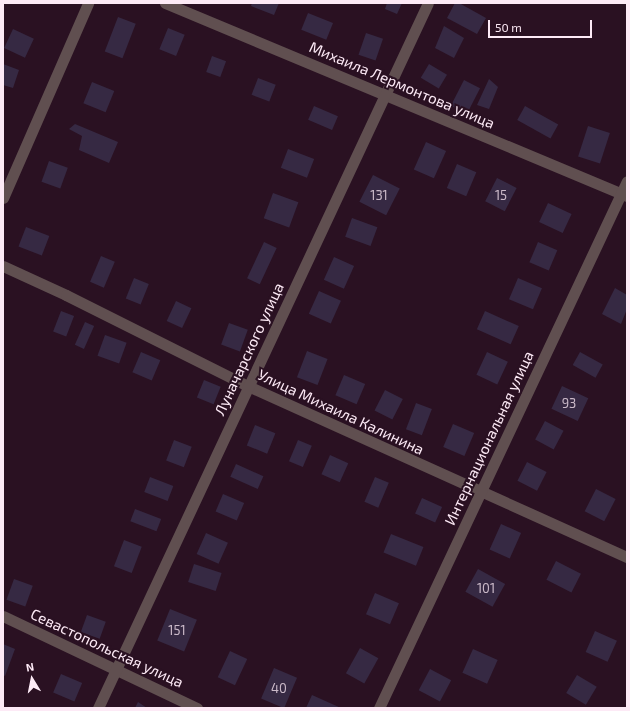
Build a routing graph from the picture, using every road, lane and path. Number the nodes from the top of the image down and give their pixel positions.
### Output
1 (88, 3) edge
2 (165, 3) edge
3 (428, 3) edge
4 (386, 94) junction
5 (627, 181) edge
6 (624, 195) edge
7 (3, 198) edge
8 (3, 266) edge
9 (248, 386) junction
10 (480, 492) junction
11 (627, 557) edge
12 (3, 616) edge
13 (116, 669) junction
14 (98, 708) edge
15 (197, 708) edge
16 (379, 708) edge

1 - 7 street
2 - 4 street, Михаила Лермонтова улица
3 - 4 street, Луначарского улица
4 - 6 street, Михаила Лермонтова улица
4 - 9 street, Луначарского улица
5 - 6 street, Интернациональная улица
6 - 10 street, Интернациональная улица
8 - 9 street, Улица Михаила Калинина
9 - 10 street, Улица Михаила Калинина
9 - 13 street, Луначарского улица
10 - 11 street, Улица Михаила Калинина
10 - 16 street, Интернациональная улица
12 - 13 street, Севастопольская улица
13 - 14 street, Луначарского улица
13 - 15 street, Севастопольская улица

